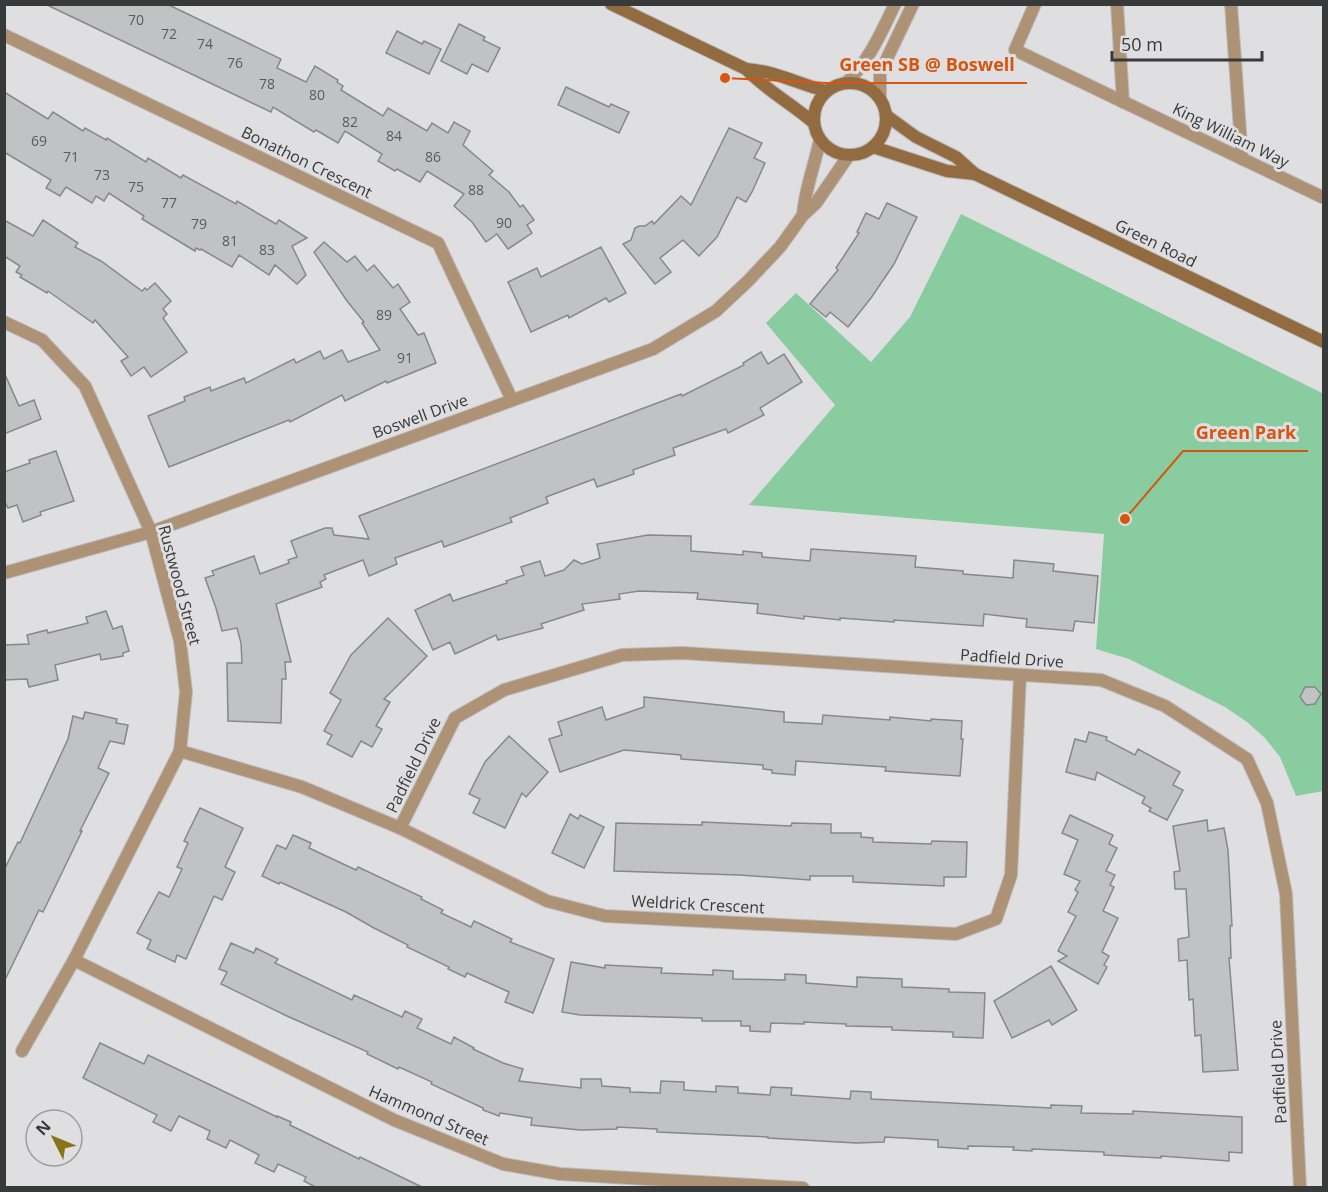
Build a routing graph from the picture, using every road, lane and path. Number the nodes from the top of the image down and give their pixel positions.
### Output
1 (611, 4) edge
2 (895, 4) edge
3 (913, 4) edge
4 (1035, 4) edge
5 (1117, 4) edge
6 (1231, 4) edge
7 (4, 35) edge
8 (746, 69) junction
9 (846, 83) junction
10 (826, 91) junction
11 (880, 97) junction
12 (1123, 102) junction
13 (887, 116) junction
14 (814, 123) junction
15 (819, 139) junction
16 (873, 147) junction
17 (849, 155) junction
18 (1242, 159) junction
19 (975, 174) junction
20 (1323, 196) edge
21 (803, 215) junction
22 (4, 322) edge
23 (1323, 342) edge
24 (512, 400) junction
25 (151, 532) junction
26 (4, 573) edge
27 (1020, 675) junction
28 (180, 751) junction
29 (400, 828) junction
30 (74, 960) junction
31 (22, 1051) dead end
32 (740, 1186) edge
33 (803, 1188) edge
34 (1300, 1188) edge

1 - 8 street
2 - 9 street
3 - 11 street
4 - 12 street, King William Way
5 - 12 street
6 - 18 street
7 - 24 street, Bonathon Crescent
8 - 10 street
8 - 14 street
9 - 10 street
9 - 11 street
10 - 14 street
11 - 13 street
12 - 18 street, King William Way
13 - 16 street
13 - 19 street, Green Road
14 - 15 street
15 - 17 street
15 - 21 street, Boswell Drive
16 - 17 street
16 - 19 street, Green Road
17 - 21 street, Boswell Drive
18 - 20 street, King William Way
19 - 23 street, Green Road
21 - 24 street, Boswell Drive
22 - 25 street, Rustwood Street
24 - 25 street, Boswell Drive
25 - 26 street, Boswell Drive
25 - 28 street, Rustwood Street
27 - 29 street, Padfield Drive
27 - 29 street, Weldrick Crescent
27 - 34 street, Padfield Drive
28 - 29 street, Weldrick Crescent
28 - 30 street, Rustwood Street
30 - 31 street, Rustwood Street
30 - 32 street, Hammond Street
32 - 33 street, Hammond Street

